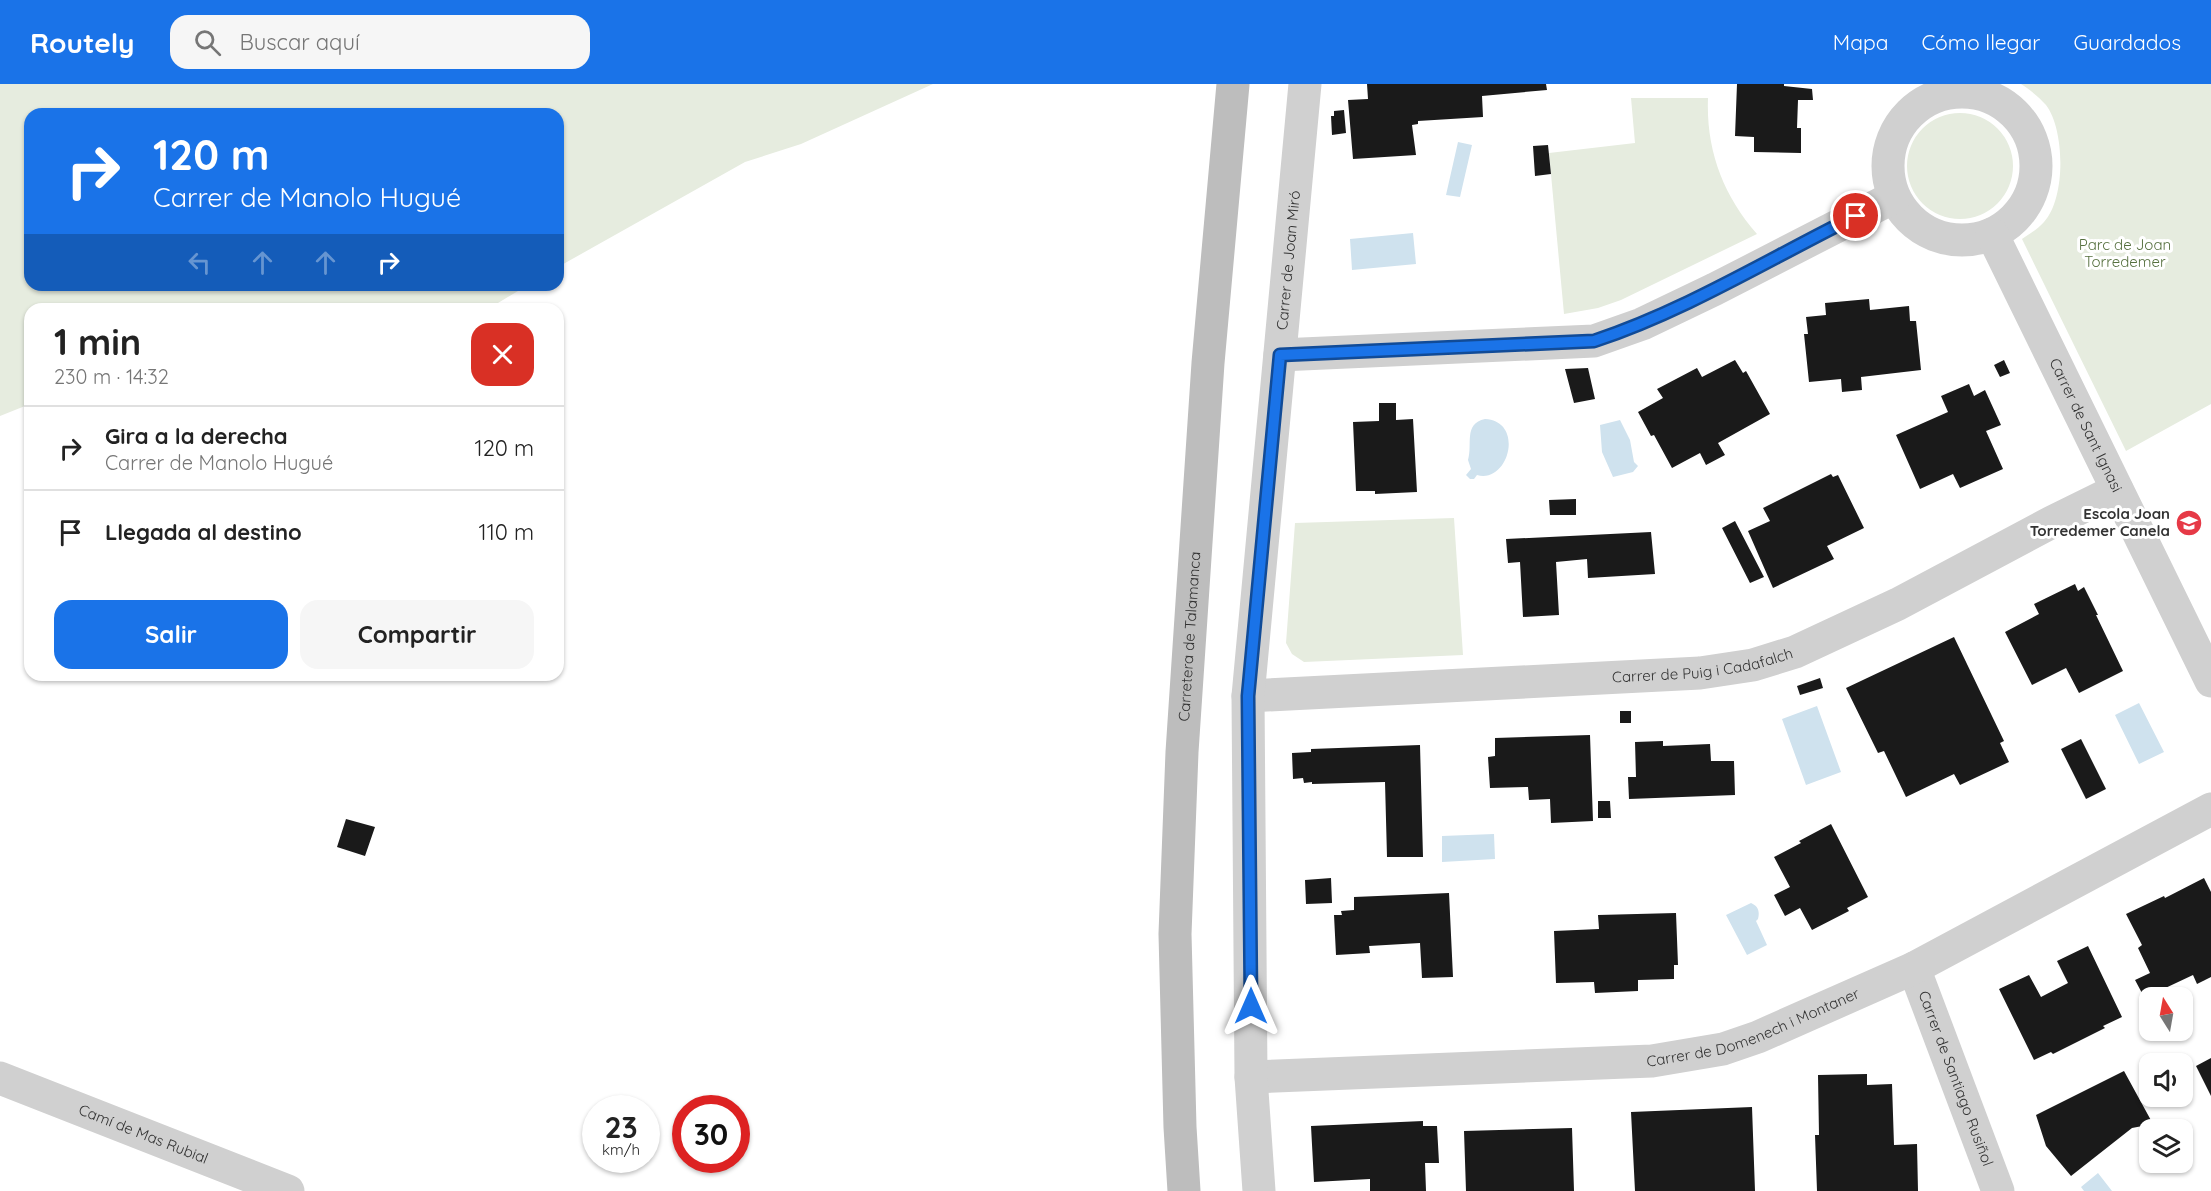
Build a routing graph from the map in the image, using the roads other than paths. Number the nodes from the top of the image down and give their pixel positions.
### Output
1 (1233, 84) edge
2 (1305, 84) edge
3 (1929, 91) edge
4 (1894, 197) junction
5 (1992, 234) junction
6 (1280, 355) junction
7 (2117, 490) junction
8 (2211, 681) edge
9 (1248, 696) junction
10 (2211, 809) edge
11 (1914, 968) junction
12 (1251, 1077) junction
13 (0, 1078) edge
14 (288, 1191) edge
15 (1184, 1191) edge
16 (1259, 1191) edge
17 (1998, 1191) edge

1 - 15 street, Carretera de Talamanca
2 - 6 street, Carrer de Joan Miró
3 - 4 street
3 - 5 street
4 - 5 street
4 - 6 street
5 - 7 street, Carrer de Sant Ignasi
6 - 9 street, Carrer de Joan Miró
7 - 8 street, Carrer de Sant Ignasi
7 - 9 street, Carrer de Puig i Cadafalch
9 - 12 street, Carrer de Joan Miró
10 - 11 street, Carrer de Domenech i Montaner
11 - 12 street, Carrer de Domenech i Montaner
11 - 17 street, Carrer de Santiago Rusiñol
12 - 16 street, Carrer de Joan Miró
13 - 14 street, Camí de Mas Rubial

